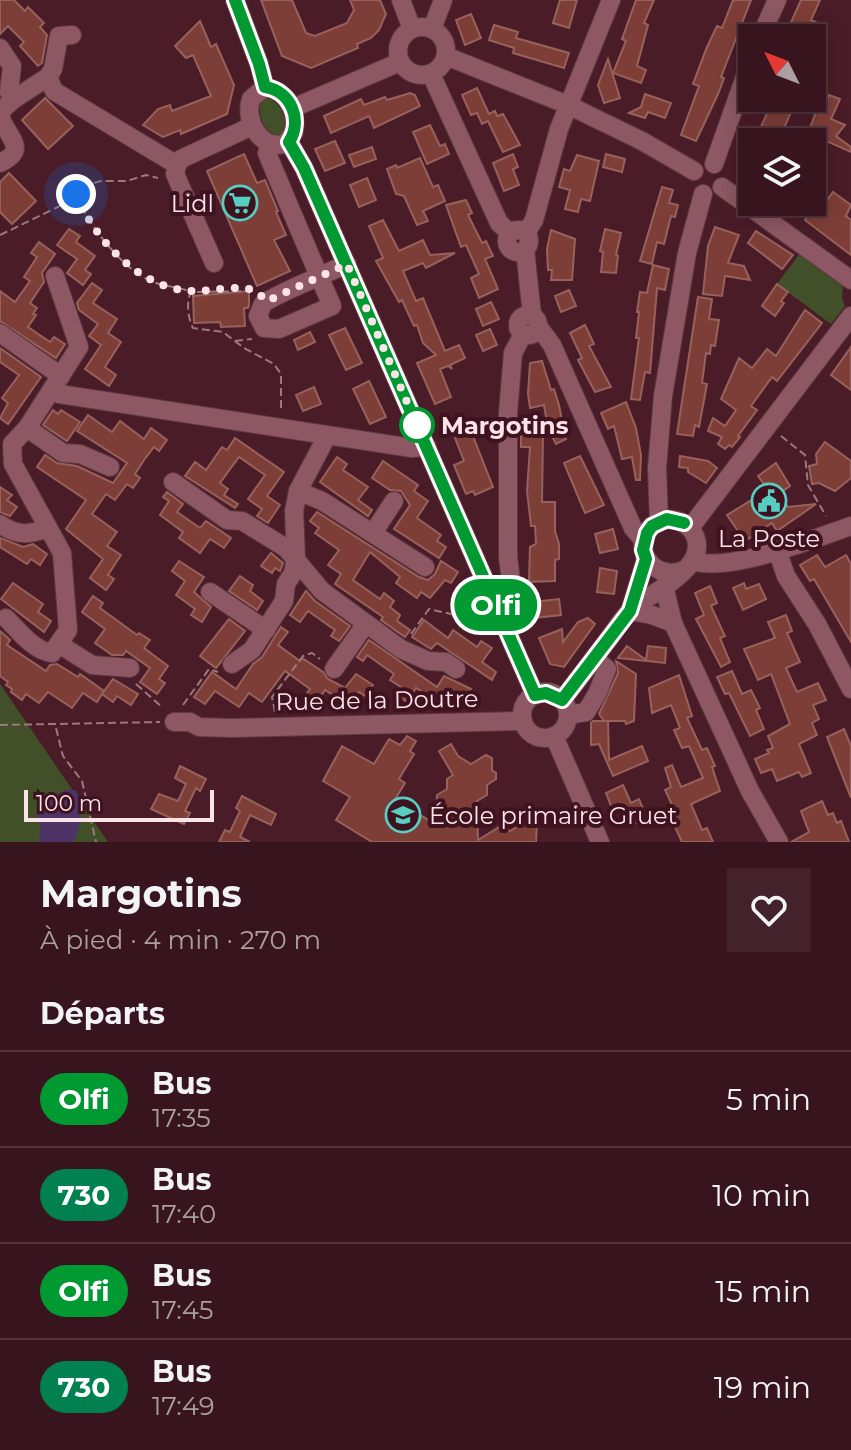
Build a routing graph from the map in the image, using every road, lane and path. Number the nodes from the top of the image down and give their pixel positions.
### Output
1 (235, 0) edge
2 (401, 0) edge
3 (443, 0) edge
4 (611, 0) edge
5 (777, 0) edge
6 (766, 24) edge
7 (412, 29) junction
8 (432, 29) junction
9 (72, 35) dead end
10 (0, 48) edge
11 (446, 56) junction
12 (400, 62) junction
13 (12, 66) junction
14 (431, 74) junction
15 (48, 83) junction
16 (265, 87) junction
17 (738, 96) edge
18 (568, 105) junction
19 (5, 108) edge
20 (293, 108) junction
21 (252, 126) junction
22 (281, 143) junction
23 (0, 163) edge
24 (714, 164) junction
25 (176, 170) junction
26 (694, 171) junction
27 (722, 187) junction
28 (76, 194) junction
29 (703, 194) junction
30 (0, 235) edge
31 (520, 242) junction
32 (214, 263) dead end
33 (347, 264) junction
34 (55, 276) dead end
35 (320, 276) junction
36 (851, 280) edge
37 (191, 292) junction
38 (267, 301) junction
39 (851, 316) edge
40 (529, 322) junction
41 (0, 333) edge
42 (58, 382) junction
43 (767, 427) junction
44 (27, 428) junction
45 (281, 429) junction
46 (327, 436) junction
47 (6, 440) edge
48 (427, 447) junction
49 (110, 467) dead end
50 (173, 482) dead end
51 (298, 491) junction
52 (394, 501) dead end
53 (659, 522) junction
54 (0, 524) edge
55 (48, 528) junction
56 (690, 528) junction
57 (842, 529) edge
58 (373, 533) junction
59 (645, 550) junction
60 (777, 550) junction
61 (508, 557) junction
62 (296, 558) junction
63 (688, 565) junction
64 (425, 567) dead end
65 (481, 570) junction
66 (664, 586) junction
67 (210, 592) dead end
68 (497, 606) junction
69 (630, 611) junction
70 (6, 618) dead end
71 (673, 623) junction
72 (365, 625) junction
73 (505, 626) junction
74 (266, 630) junction
75 (59, 644) junction
76 (401, 649) junction
77 (594, 658) junction
78 (232, 664) joint
79 (130, 668) joint
80 (334, 669) joint
81 (456, 669) dead end
82 (851, 689) edge
83 (535, 695) junction
84 (565, 708) junction
85 (174, 720) junction
86 (523, 721) junction
87 (0, 725) edge
88 (55, 726) junction
89 (277, 726) junction
90 (554, 736) junction
91 (96, 842) edge
92 (600, 842) edge
93 (779, 842) edge

1 - 16 street
2 - 7 street
3 - 8 street
4 - 18 street
5 - 6 street
7 - 8 street
7 - 12 street
8 - 11 street
9 - 15 street
10 - 13 street
11 - 14 street
11 - 18 street
12 - 14 street
12 - 20 street
13 - 15 street
13 - 19 street
14 - 31 street
15 - 19 street
15 - 25 street
16 - 20 street
16 - 21 street
17 - 24 street
18 - 26 street
18 - 31 street
19 - 23 street
20 - 22 street
21 - 22 street
21 - 25 street
22 - 33 street
22 - 35 street
24 - 26 street
24 - 27 street
25 - 28 path
25 - 32 street
26 - 29 street
27 - 29 street
27 - 36 street
28 - 30 path
28 - 37 path
29 - 53 street
31 - 40 street
33 - 35 street
33 - 48 street
34 - 42 street
35 - 38 street
35 - 38 street
37 - 38 path
37 - 45 path
39 - 43 street
40 - 59 street
40 - 61 street
41 - 42 street
42 - 44 street
42 - 45 street
43 - 56 street
43 - 57 path
44 - 47 street
44 - 49 street
45 - 46 street
46 - 48 street
46 - 51 street
47 - 55 street
48 - 65 street
50 - 62 street
51 - 58 street
51 - 62 street
52 - 58 street
53 - 56 street
53 - 59 street
54 - 55 street
55 - 75 street
56 - 63 street
57 - 60 street
58 - 64 street
59 - 63 street
59 - 69 street
60 - 63 street
60 - 82 street
61 - 65 street
61 - 68 street
62 - 72 street
62 - 74 street
63 - 66 street
65 - 68 street
66 - 69 street
66 - 71 street
67 - 74 street
68 - 73 street
69 - 71 street
69 - 77 street
70 - 75 street
71 - 93 street
72 - 76 street
72 - 80 street
73 - 76 path
73 - 83 street
74 - 78 street
75 - 79 street
76 - 81 street
77 - 84 street
77 - 84 street
78 - 85 path
79 - 85 path
80 - 89 path
83 - 84 street
83 - 86 street
84 - 90 street
85 - 88 path
85 - 89 street, Rue de la Doutre
86 - 89 street, Rue de la Doutre
86 - 90 street
87 - 88 path
88 - 91 path
90 - 92 street

